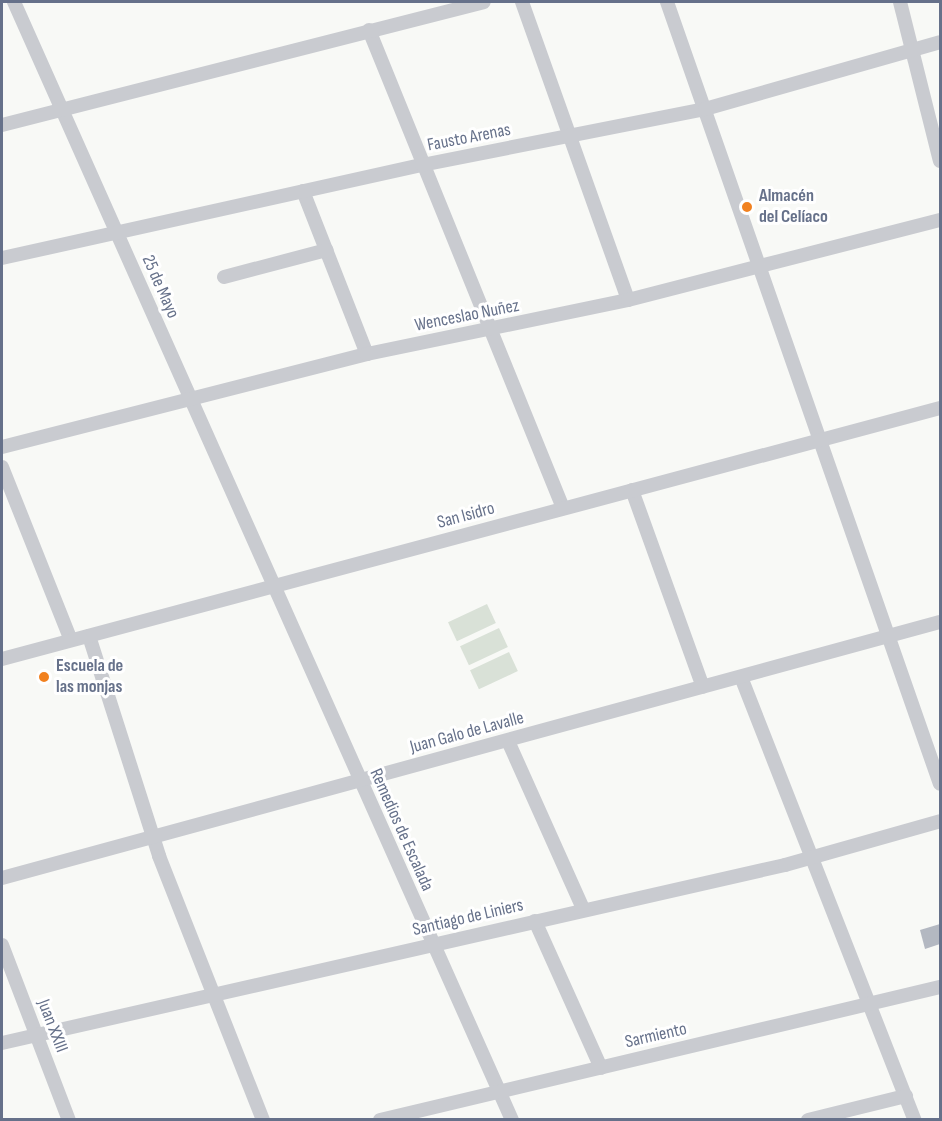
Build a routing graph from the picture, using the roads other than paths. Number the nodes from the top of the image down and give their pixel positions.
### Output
1 (14, 2) edge
2 (484, 2) edge
3 (522, 2) edge
4 (667, 2) edge
5 (900, 2) edge
6 (369, 30) junction
7 (940, 42) edge
8 (913, 50) junction
9 (705, 109) junction
10 (62, 110) junction
11 (2, 125) edge
12 (568, 137) junction
13 (940, 161) edge
14 (423, 165) junction
15 (303, 191) junction
16 (940, 219) edge
17 (116, 232) junction
18 (327, 250) junction
19 (2, 258) edge
20 (761, 267) junction
21 (224, 277) dead end
22 (628, 300) junction
23 (489, 330) junction
24 (367, 354) junction
25 (189, 397) junction
26 (940, 408) edge
27 (820, 439) junction
28 (2, 447) edge
29 (2, 467) edge
30 (632, 490) junction
31 (563, 508) junction
32 (275, 587) junction
33 (940, 622) edge
34 (88, 636) junction
35 (890, 636) junction
36 (71, 640) junction
37 (2, 659) edge
38 (741, 677) junction
39 (703, 687) junction
40 (508, 741) junction
41 (359, 781) junction
42 (940, 784) edge
43 (940, 821) edge
44 (153, 837) junction
45 (814, 857) junction
46 (2, 878) edge
47 (583, 909) junction
48 (535, 921) junction
49 (2, 945) edge
50 (433, 945) junction
51 (940, 987) edge
52 (214, 993) junction
53 (871, 1004) junction
54 (37, 1036) junction
55 (2, 1043) edge
56 (601, 1068) junction
57 (498, 1092) junction
58 (906, 1096) junction
59 (69, 1119) edge
60 (263, 1119) edge
61 (380, 1119) edge
62 (512, 1119) edge
63 (808, 1119) edge
64 (915, 1119) edge

1 - 10 street, 25 de Mayo
2 - 6 street
3 - 12 street
4 - 9 street
5 - 8 street
6 - 10 street
6 - 14 street
7 - 8 street, Fausto Arenas
8 - 9 street, Fausto Arenas
8 - 13 street
9 - 12 street, Fausto Arenas
9 - 20 street
10 - 11 street
10 - 17 street, 25 de Mayo
12 - 14 street, Fausto Arenas
12 - 22 street
14 - 15 street, Fausto Arenas
14 - 23 street
15 - 17 street, Fausto Arenas
15 - 18 street
16 - 20 street, Wenceslao Nuñez
17 - 19 street, Fausto Arenas
17 - 25 street, 25 de Mayo
18 - 21 street
18 - 24 street
20 - 22 street, Wenceslao Nuñez
20 - 27 street
22 - 23 street, Wenceslao Nuñez
23 - 24 street, Wenceslao Nuñez
23 - 31 street
24 - 25 street, Wenceslao Nuñez
25 - 28 street, Wenceslao Nuñez
25 - 32 street, 25 de Mayo
26 - 27 street, San Isidro
27 - 30 street, San Isidro
27 - 35 street
29 - 36 street
30 - 31 street, San Isidro
30 - 39 street
31 - 32 street, San Isidro
32 - 34 street, San Isidro
32 - 41 street, Remedios de Escalada
33 - 35 street, Juan Galo de Lavalle
34 - 36 street, San Isidro
34 - 44 street
35 - 38 street, Juan Galo de Lavalle
35 - 42 street
36 - 37 street, San Isidro
38 - 39 street, Juan Galo de Lavalle
38 - 45 street
39 - 40 street, Juan Galo de Lavalle
40 - 41 street, Juan Galo de Lavalle
40 - 47 street
41 - 44 street, Juan Galo de Lavalle
41 - 50 street, Remedios de Escalada
43 - 45 street, Santiago de Liniers
44 - 46 street, Juan Galo de Lavalle
44 - 52 street
45 - 47 street, Santiago de Liniers
45 - 53 street
47 - 48 street, Santiago de Liniers
48 - 50 street, Santiago de Liniers
48 - 56 street
49 - 54 street, Juan XXIII
50 - 52 street, Santiago de Liniers
50 - 57 street, Remedios de Escalada
51 - 53 street, Sarmiento
52 - 54 street, Santiago de Liniers
52 - 60 street
53 - 56 street, Sarmiento
53 - 58 street
54 - 55 street, Santiago de Liniers
54 - 59 street, Juan XXIII
56 - 57 street, Sarmiento
57 - 61 street, Sarmiento
57 - 62 street, Remedios de Escalada
58 - 63 street
58 - 64 street

